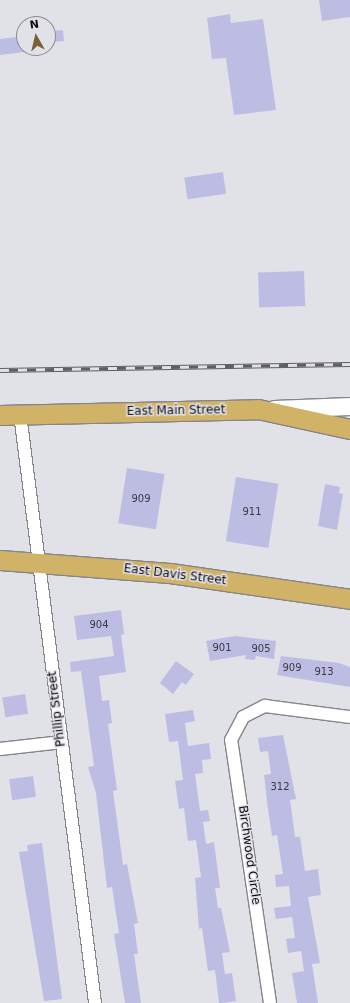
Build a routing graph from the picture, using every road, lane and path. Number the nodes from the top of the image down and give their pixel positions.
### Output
1 (350, 406) edge
2 (258, 409) junction
3 (20, 414) junction
4 (0, 415) edge
5 (350, 429) edge
6 (0, 560) edge
7 (38, 561) junction
8 (350, 599) edge
9 (350, 717) edge
10 (61, 742) junction
11 (0, 749) edge
12 (95, 1003) edge
13 (270, 1003) edge

1 - 2 street
2 - 3 main road, East Main Street
2 - 5 main road, East Main Street
3 - 4 main road, East Main Street
3 - 7 street, Phillip Street
6 - 7 main road, East Davis Street
7 - 8 main road, East Davis Street
7 - 10 street, Phillip Street
9 - 13 street, Birchwood Circle
10 - 11 street
10 - 12 street, Phillip Street

